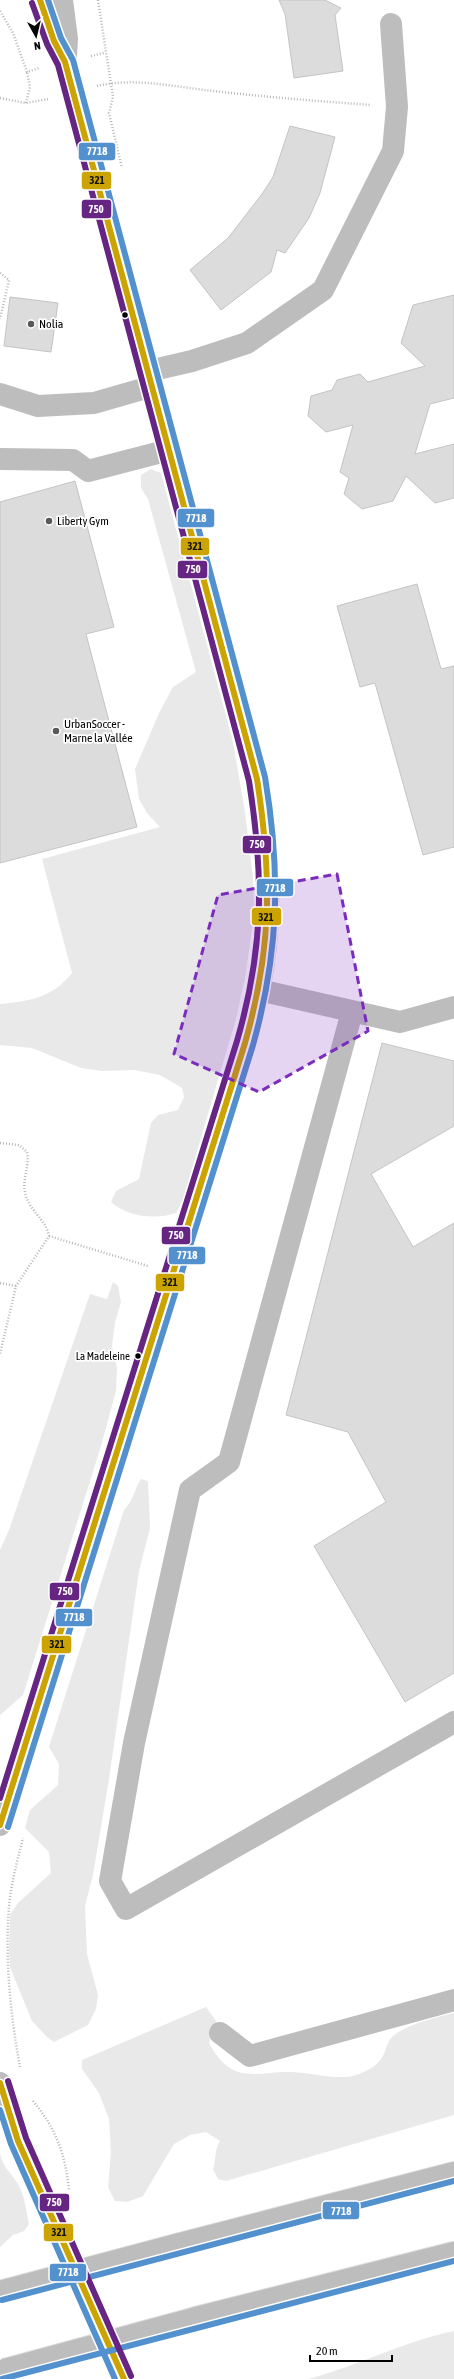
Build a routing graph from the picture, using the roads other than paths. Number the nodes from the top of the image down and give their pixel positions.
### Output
1 (40, 0) edge
2 (62, 0) edge
3 (391, 24) dead end
4 (65, 62) junction
5 (151, 379) junction
6 (0, 394) edge
7 (170, 450) junction
8 (0, 459) edge
9 (259, 990) junction
10 (454, 1007) edge
11 (352, 1012) junction
12 (454, 1722) edge
13 (0, 1825) edge
14 (454, 2000) edge
15 (220, 2033) dead end
16 (0, 2083) edge
17 (454, 2173) edge
18 (454, 2253) edge
19 (0, 2292) edge
20 (2, 2370) edge
21 (124, 2379) edge

1 - 4 main road
2 - 4 main road
3 - 5 main road
4 - 5 main road
5 - 6 main road
5 - 7 main road
7 - 8 main road
7 - 9 main road
9 - 11 main road
9 - 13 main road
10 - 11 main road
11 - 12 main road
14 - 15 main road
16 - 21 main road
17 - 19 main road, bridge
18 - 20 main road, bridge

